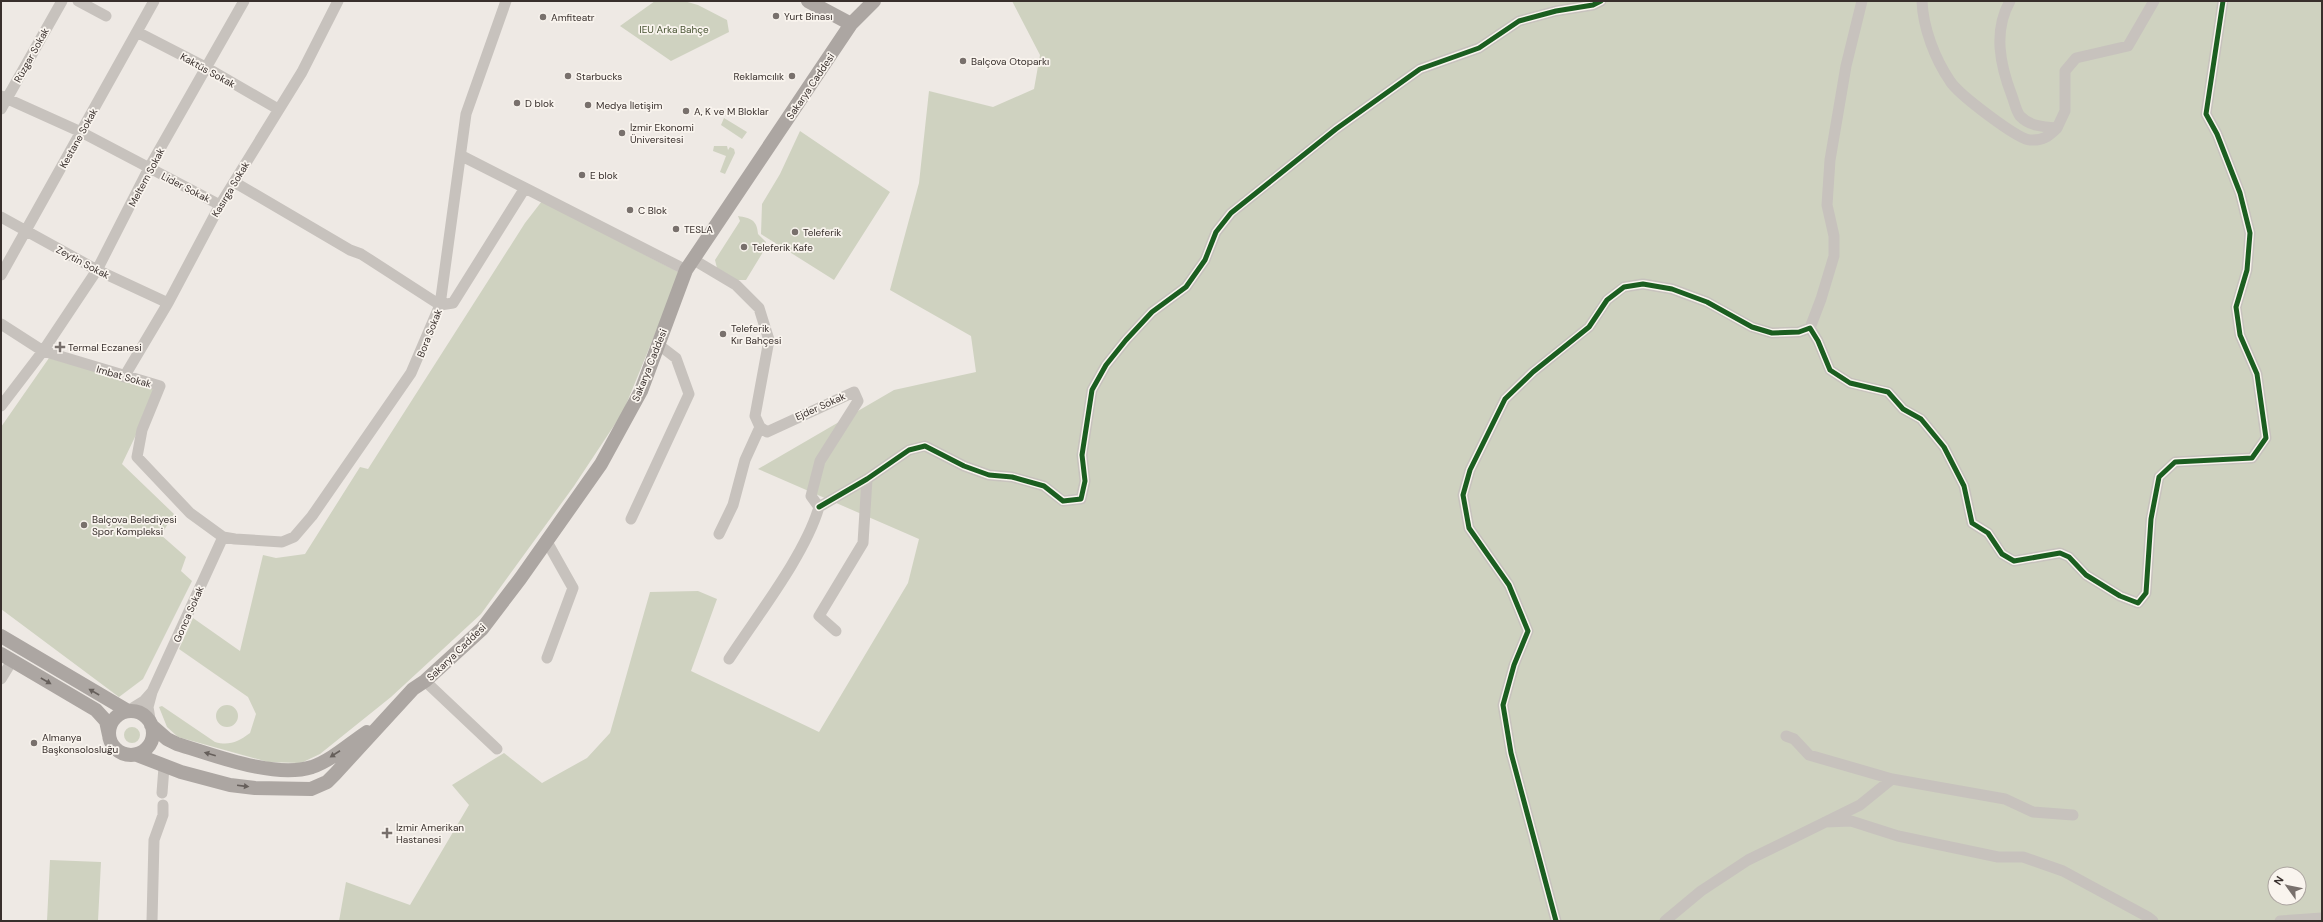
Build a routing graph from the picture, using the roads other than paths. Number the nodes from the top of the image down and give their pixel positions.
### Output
1 (62, 1) edge
2 (78, 1) edge
3 (154, 1) edge
4 (244, 1) edge
5 (338, 1) edge
6 (506, 1) edge
7 (808, 1) edge
8 (874, 1) edge
9 (1601, 1) edge
10 (1862, 1) edge
11 (1922, 1) edge
12 (2010, 1) edge
13 (2154, 1) edge
14 (2223, 1) edge
15 (106, 16) dead end
16 (851, 24) junction
17 (137, 32) junction
18 (207, 68) junction
19 (4, 97) edge
20 (1, 109) edge
21 (278, 109) junction
22 (2057, 128) junction
23 (81, 132) junction
24 (462, 156) junction
25 (149, 168) junction
26 (234, 182) junction
27 (524, 188) junction
28 (220, 205) junction
29 (1, 217) edge
30 (27, 231) junction
31 (690, 265) junction
32 (97, 270) junction
33 (1, 275) edge
34 (168, 303) junction
35 (440, 305) junction
36 (1, 324) edge
37 (1810, 328) junction
38 (658, 345) junction
39 (43, 351) junction
40 (124, 377) junction
41 (1, 406) edge
42 (760, 427) junction
43 (867, 479) junction
44 (819, 507) junction
45 (631, 519) dead end
46 (719, 534) dead end
47 (223, 537) junction
48 (546, 540) junction
49 (836, 631) dead end
50 (1, 636) edge
51 (24, 651) junction
52 (5, 656) edge
53 (547, 658) dead end
54 (729, 659) dead end
55 (1, 679) edge
56 (425, 682) junction
57 (152, 692) junction
58 (128, 711) junction
59 (379, 725) junction
60 (151, 726) junction
61 (109, 735) junction
62 (1786, 736) dead end
63 (497, 749) dead end
64 (137, 755) junction
65 (164, 767) junction
66 (1892, 779) junction
67 (162, 793) dead end
68 (163, 804) dead end
69 (2074, 815) dead end
70 (1825, 822) junction
71 (2322, 918) edge
72 (152, 921) edge
73 (1556, 921) edge
74 (1665, 921) edge
75 (2153, 921) edge
76 (2280, 921) edge

1 - 19 street, Rüzgar Sokak
2 - 15 street
3 - 17 street, Kestane Sokak
4 - 18 street, Meltem Sokak
5 - 21 street, Kasırga Sokak
6 - 24 street, Bora Sokak
7 - 16 main road
8 - 16 main road, Sakarya Caddesi
9 - 43 street
10 - 37 street
11 - 22 street
12 - 22 street
13 - 22 street
14 - 37 street
16 - 31 main road, Sakarya Caddesi
17 - 18 street, Kaktüs Sokak
17 - 23 street, Kestane Sokak
18 - 21 street, Kaktüs Sokak
18 - 25 street, Meltem Sokak
19 - 20 street, Rüzgar Sokak
19 - 23 street, Lider Sokak
21 - 26 street, Kasırga Sokak
23 - 25 street, Lider Sokak
23 - 30 street, Kestane Sokak
24 - 27 street
24 - 35 street, Bora Sokak
25 - 28 street, Lider Sokak
25 - 32 street, Meltem Sokak
26 - 28 street, Kasırga Sokak
26 - 35 street
27 - 31 street
27 - 35 street
28 - 34 street, Kasırga Sokak
29 - 30 street, Zeytin Sokak
30 - 32 street, Zeytin Sokak
30 - 33 street, Kestane Sokak
31 - 38 main road, Sakarya Caddesi
31 - 42 street
32 - 34 street, Zeytin Sokak
32 - 39 street, Meltem Sokak
34 - 40 street, Kasırga Sokak
35 - 47 street, Bora Sokak
36 - 39 street, Imbat Sokak
37 - 73 street
38 - 45 street
38 - 48 main road, Sakarya Caddesi
39 - 40 street, Imbat Sokak
39 - 41 street, Meltem Sokak
40 - 47 street, Imbat Sokak
42 - 44 street, Ejder Sokak
42 - 46 street
43 - 44 street
43 - 49 street
44 - 54 street
47 - 57 street, Gonca Sokak
48 - 53 street
48 - 56 main road, Sakarya Caddesi
50 - 51 main road
51 - 52 main road
58 -> 51 main road
52 - 55 street
52 -> 61 main road
56 - 59 main road, Sakarya Caddesi
56 - 63 street
57 - 58 street
57 - 60 street
58 - 60 main road
58 - 61 main road
59 -> 60 main road, Sakarya Caddesi
65 -> 59 main road, Sakarya Caddesi
60 - 64 main road
61 - 64 main road
62 - 66 street
64 - 65 main road, Sakarya Caddesi
65 - 67 street
66 - 69 street
66 - 70 street
68 - 72 street
70 - 74 street
70 - 75 street
71 - 76 street

